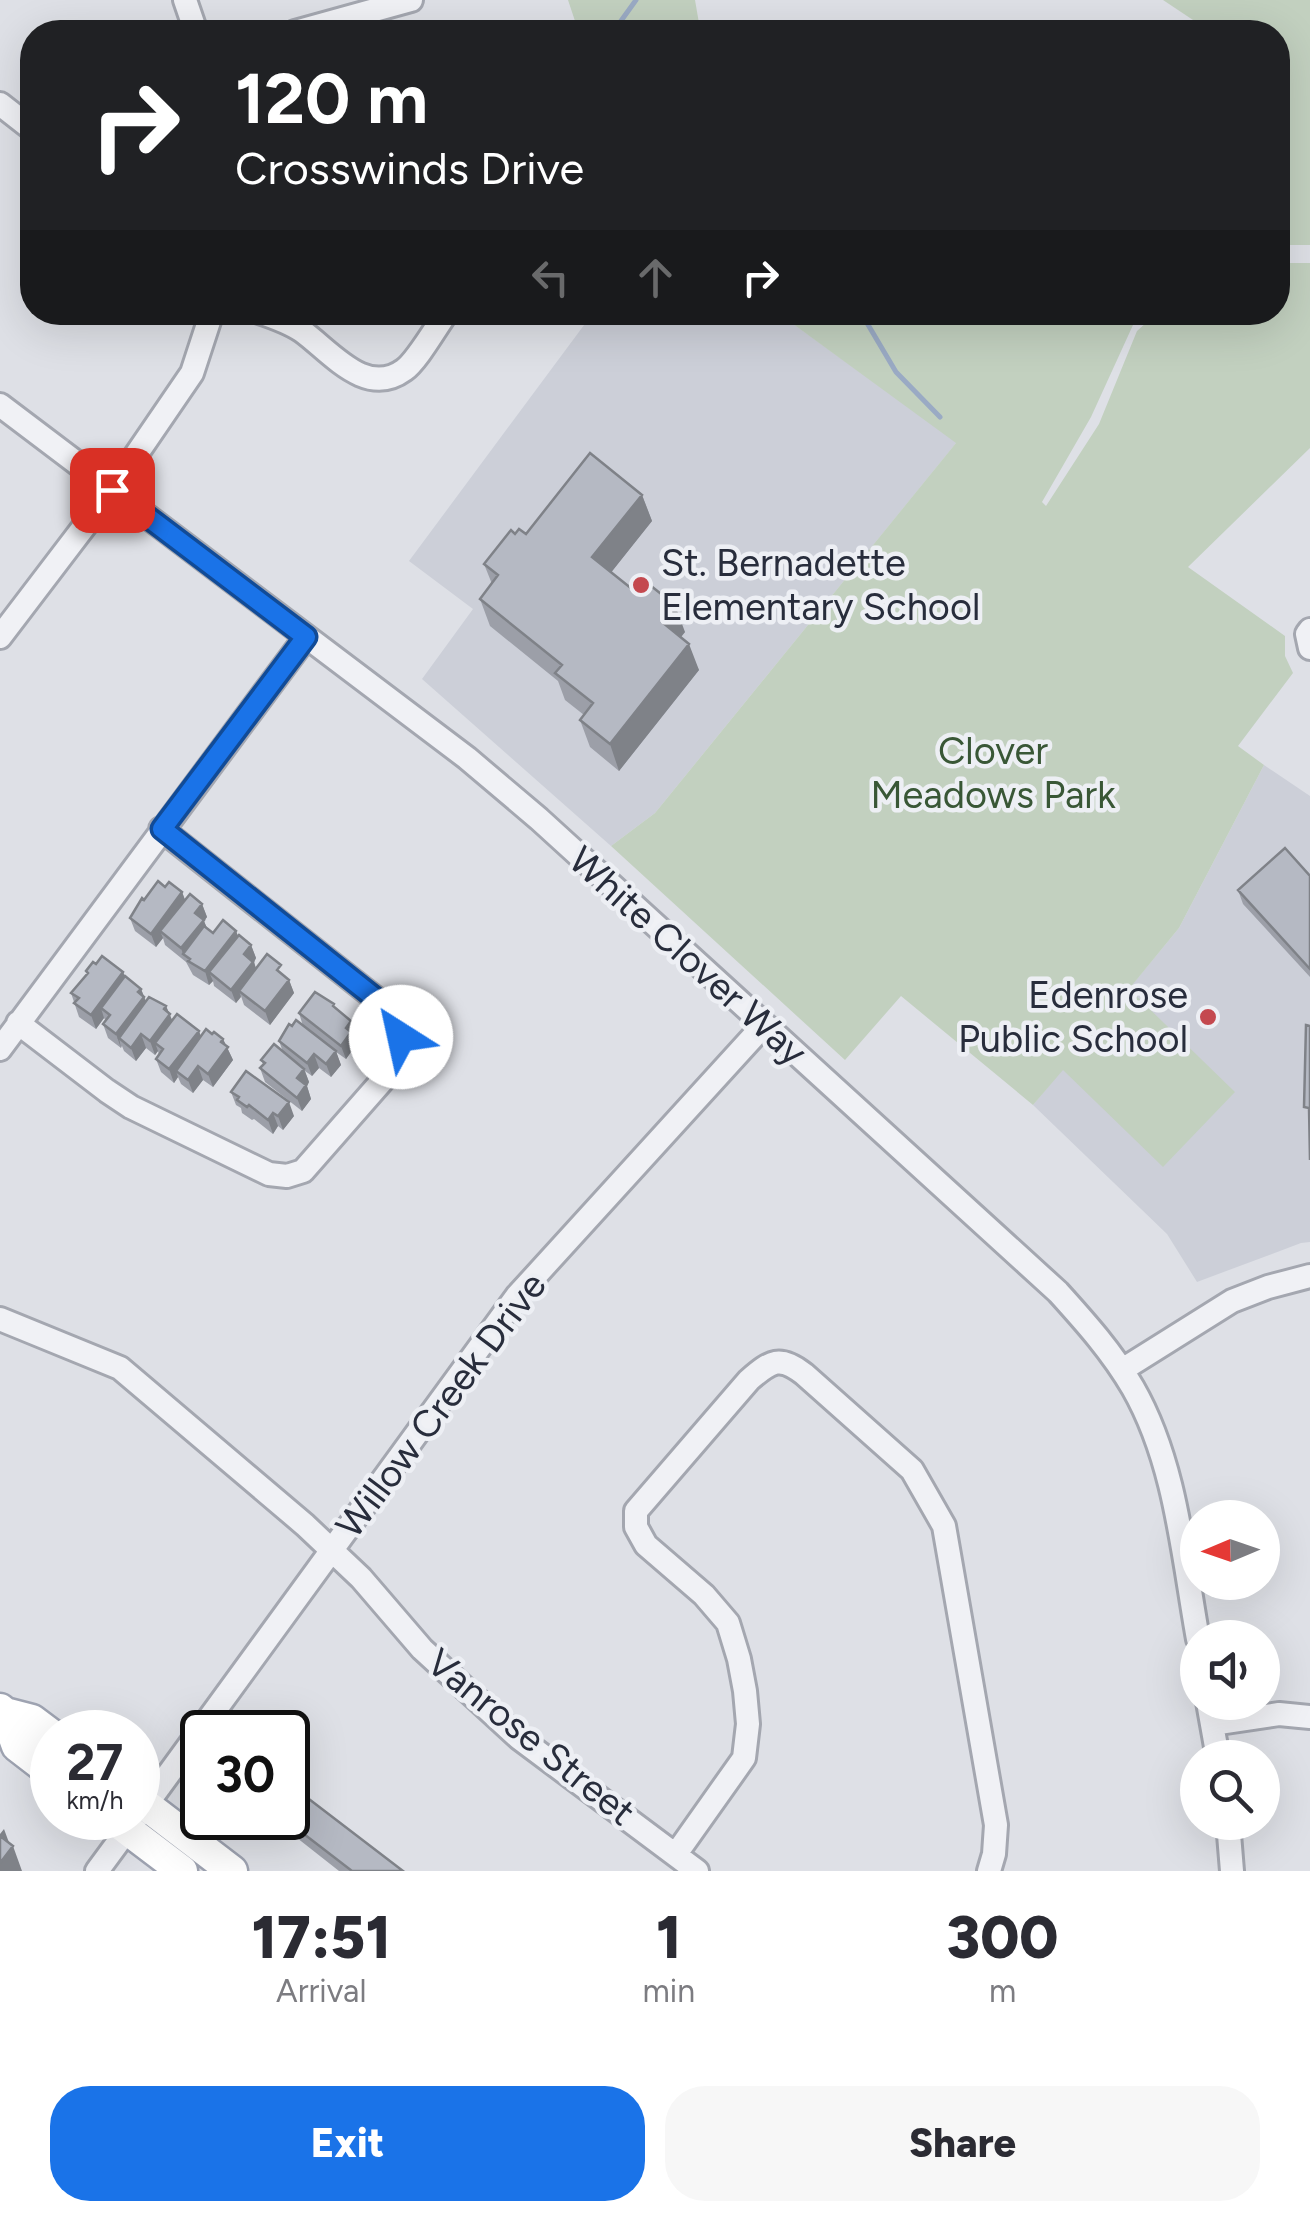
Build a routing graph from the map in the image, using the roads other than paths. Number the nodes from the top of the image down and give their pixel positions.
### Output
1 (410, 0) edge
2 (339, 20) edge
3 (0, 104) edge
4 (20, 120) edge
5 (208, 325) edge
6 (292, 325) edge
7 (437, 325) edge
8 (0, 405) edge
9 (112, 490) junction
10 (1310, 630) edge
11 (0, 637) edge
12 (306, 637) junction
13 (1310, 648) edge
14 (162, 829) junction
15 (18, 1023) junction
16 (763, 1026) junction
17 (0, 1049) edge
18 (1310, 1276) edge
19 (0, 1319) edge
20 (1122, 1370) junction
21 (332, 1551) junction
22 (1195, 1620) edge
23 (2, 1711) edge
24 (1280, 1714) edge
25 (1310, 1717) edge
26 (30, 1719) edge
27 (30, 1756) edge
28 (160, 1778) edge
29 (160, 1830) edge
30 (117, 1840) edge
31 (155, 1840) edge
32 (1229, 1840) edge
33 (676, 1854) junction
34 (97, 1871) edge
35 (182, 1871) edge
36 (232, 1871) edge
37 (697, 1871) edge
38 (988, 1871) edge
39 (1232, 1871) edge

1 - 2 street
3 - 4 street
5 - 9 street
6 - 7 street
8 - 9 street, White Clover Way
9 - 11 street
9 - 12 street, White Clover Way
10 - 13 street
12 - 14 street
12 - 16 street, White Clover Way
14 - 15 street
14 - 15 street
15 - 17 street
16 - 20 street, White Clover Way
16 - 21 street, Willow Creek Drive
18 - 20 street
19 - 21 street, Vanrose Street
20 - 22 street, White Clover Way
21 - 28 street, Willow Creek Drive
21 - 33 street, Vanrose Street
23 - 26 main road
23 - 27 main road
24 - 25 street
29 - 36 main road
30 - 34 street, Willow Creek Drive
31 - 35 main road
32 - 39 street
33 - 37 street, Vanrose Street
33 - 38 street

